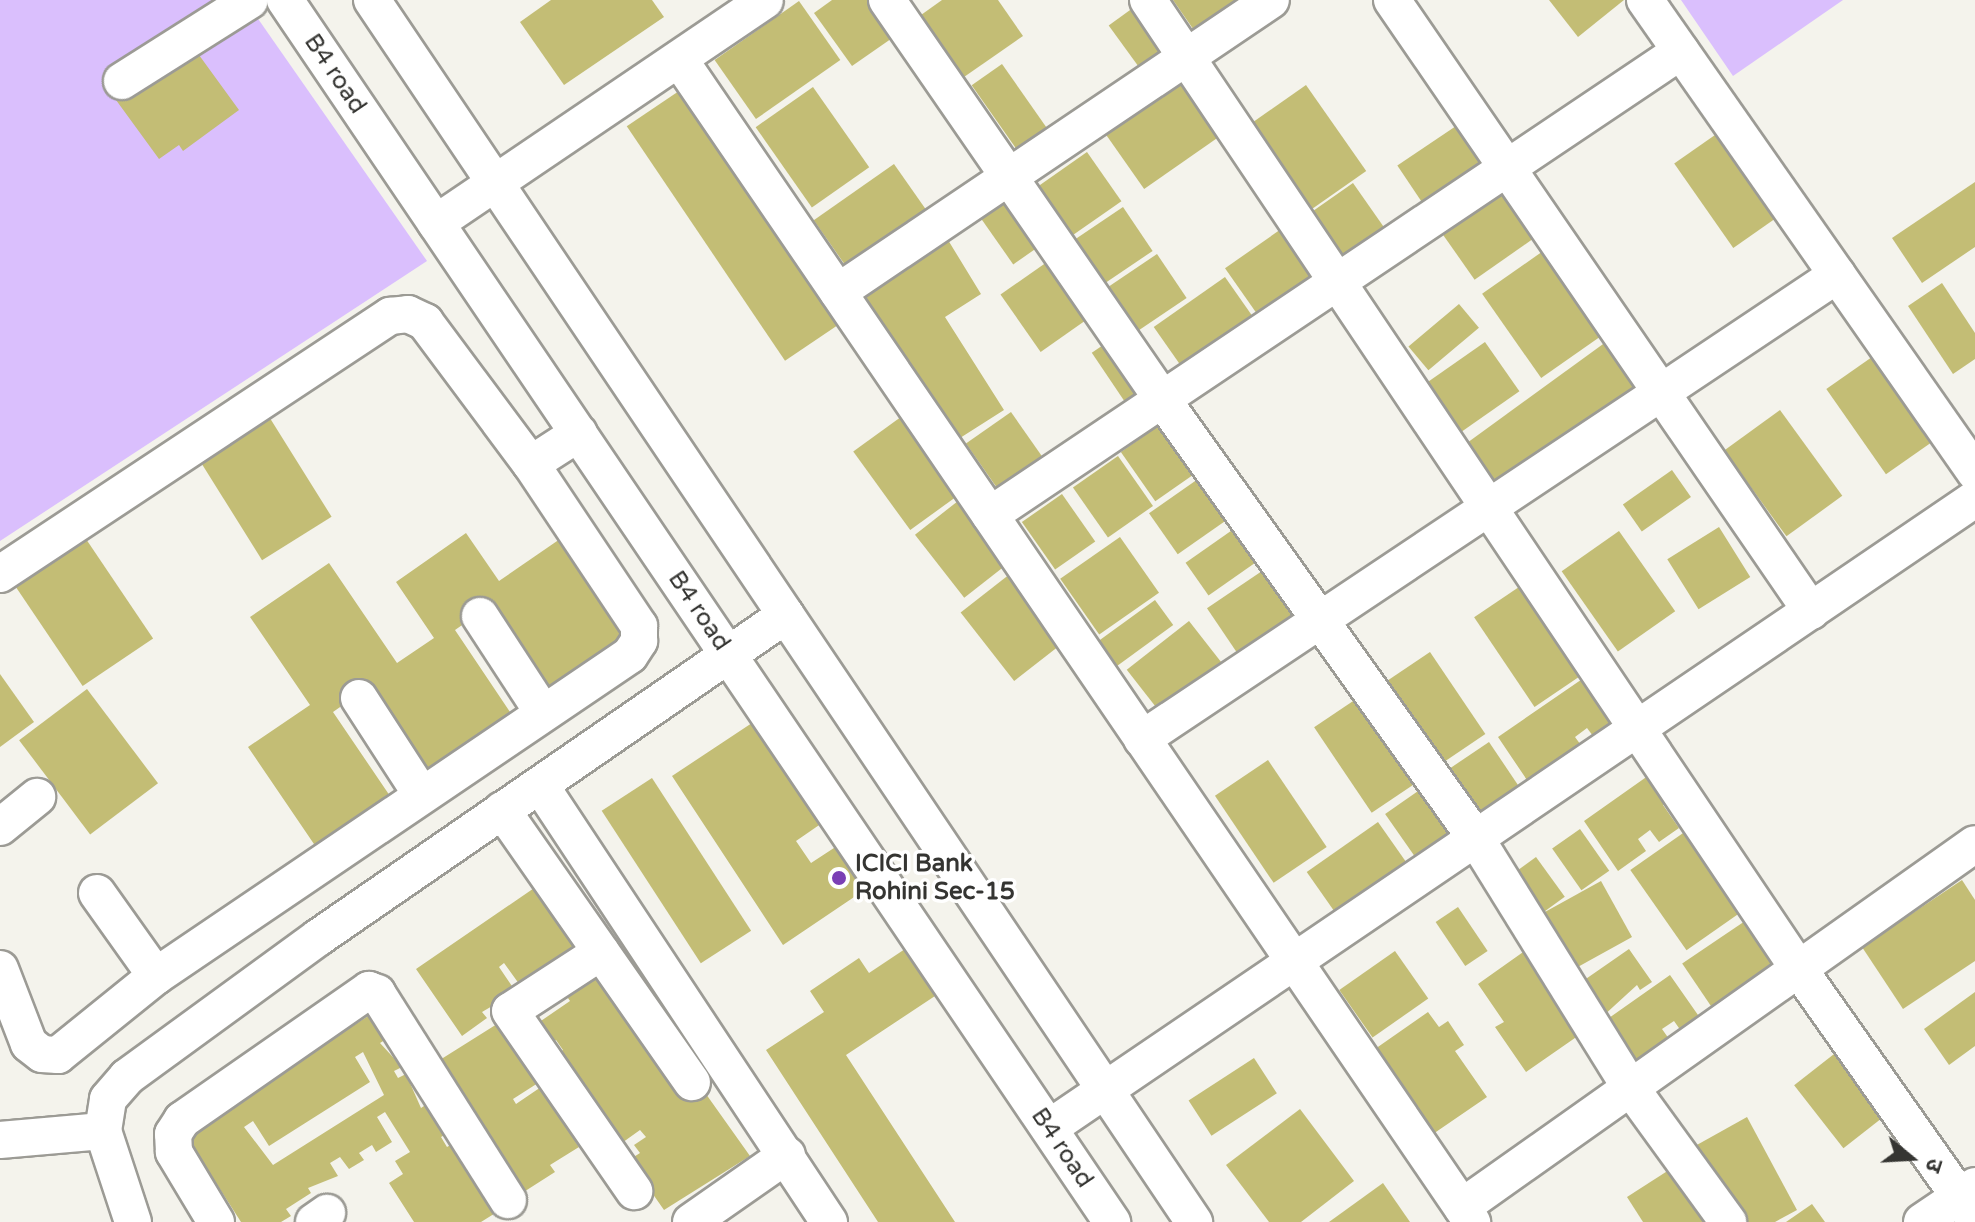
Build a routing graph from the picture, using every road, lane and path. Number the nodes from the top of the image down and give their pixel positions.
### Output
1 (250, 0) edge
2 (285, 0) edge
3 (372, 0) edge
4 (765, 0) edge
5 (887, 0) edge
6 (1148, 0) edge
7 (1271, 0) edge
8 (1392, 0) edge
9 (1645, 0) edge
10 (1681, 51) junction
11 (1186, 57) junction
12 (679, 59) junction
13 (122, 81) dead end
14 (1507, 168) junction
15 (1009, 177) junction
16 (496, 182) junction
17 (436, 223) junction
18 (1837, 275) junction
19 (1337, 282) junction
20 (838, 292) junction
21 (1661, 392) junction
22 (1162, 399) junction
23 (579, 433) junction
24 (531, 464) junction
25 (1975, 472) edge
26 (1975, 499) edge
27 (1489, 508) junction
28 (990, 515) junction
29 (0, 574) edge
30 (1811, 611) junction
31 (786, 615) junction
32 (480, 616) dead end
33 (1323, 618) junction
34 (729, 655) junction
35 (359, 698) dead end
36 (542, 711) junction
37 (1637, 729) junction
38 (1142, 739) junction
39 (540, 785) junction
40 (421, 794) junction
41 (37, 797) dead end
42 (502, 810) junction
43 (0, 827) edge
44 (1475, 837) junction
45 (1975, 844) edge
46 (285, 888) junction
47 (97, 893) dead end
48 (319, 937) junction
49 (601, 952) junction
50 (1294, 962) junction
51 (1798, 968) junction
52 (0, 969) edge
53 (156, 976) junction
54 (692, 1082) dead end
55 (1630, 1087) junction
56 (1105, 1090) junction
57 (1049, 1128) junction
58 (103, 1131) junction
59 (0, 1140) edge
60 (787, 1155) junction
61 (634, 1191) dead end
62 (508, 1200) dead end
63 (1970, 1200) edge
64 (1467, 1215) edge
65 (133, 1222) edge
66 (216, 1222) edge
67 (691, 1222) edge
68 (829, 1222) edge
69 (1112, 1222) edge
70 (1194, 1222) edge
71 (1728, 1222) edge
72 (1922, 1222) edge

1 - 13 street
2 - 17 street, B4 road
3 - 16 street
4 - 12 street
5 - 15 street
6 - 11 street
7 - 11 street
8 - 14 street
9 - 10 street
10 - 14 street
10 - 18 street
11 - 15 street
11 - 19 street
12 - 16 street
12 - 20 street
14 - 19 street
14 - 21 street
15 - 20 street
15 - 22 street
16 - 17 street
16 - 31 street
17 - 23 street, B4 road
18 - 21 street
18 - 25 street
19 - 22 street
19 - 27 street
20 - 28 street
21 - 27 street
21 - 30 street
22 - 28 street
22 - 33 street
23 - 24 street
23 - 34 street, B4 road
24 - 29 street
24 - 36 street
26 - 30 street
27 - 33 street
27 - 37 street
28 - 38 street
30 - 37 street
31 - 34 street
31 - 56 street
32 - 36 street
33 - 38 street
33 - 44 street
34 - 39 street
34 - 57 street, B4 road
35 - 40 street
36 - 40 street
37 - 44 street
37 - 51 street
38 - 50 street
39 - 42 street
39 - 60 street
40 - 46 street
41 - 43 street
42 - 48 street
42 - 49 street
44 - 50 street
44 - 55 street
45 - 51 street
46 - 48 street
46 - 53 street
47 - 53 street
48 - 58 street
49 - 54 street
49 - 61 street
50 - 56 street
50 - 64 street
51 - 55 street
51 - 63 street
52 - 53 street
55 - 64 street
55 - 71 street
56 - 57 street
56 - 70 street
57 - 69 street, B4 road
58 - 59 street
58 - 65 street
60 - 67 street
60 - 68 street
62 - 66 street
63 - 72 street

